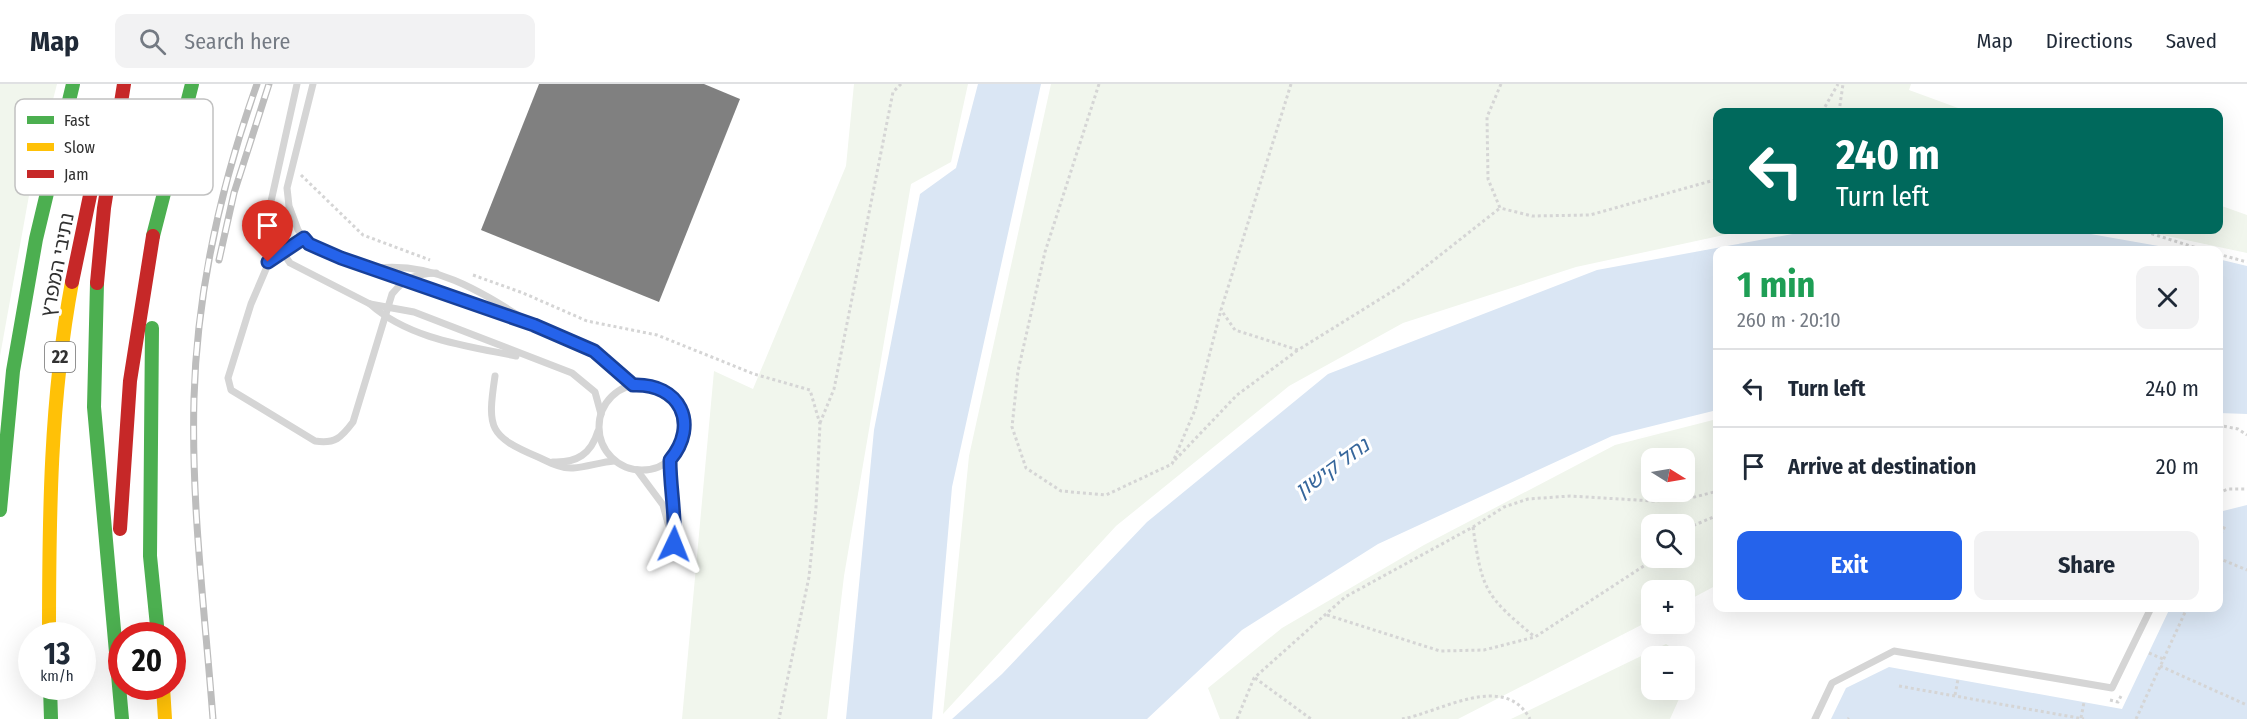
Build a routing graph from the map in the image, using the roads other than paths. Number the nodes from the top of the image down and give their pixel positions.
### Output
1 (73, 84) edge
2 (119, 84) edge
3 (124, 84) edge
4 (192, 84) edge
5 (297, 84) edge
6 (313, 84) edge
7 (69, 99) edge
8 (114, 99) edge
9 (121, 99) edge
10 (187, 99) edge
11 (47, 195) edge
12 (90, 195) edge
13 (106, 195) edge
14 (163, 195) edge
15 (169, 195) edge
16 (304, 238) junction
17 (282, 252) junction
18 (374, 269) junction
19 (436, 273) junction
20 (403, 280) junction
21 (370, 304) junction
22 (388, 307) junction
23 (385, 317) junction
24 (534, 325) junction
25 (541, 362) junction
26 (495, 376) dead end
27 (633, 385) junction
28 (601, 414) junction
29 (599, 428) junction
30 (670, 460) junction
31 (614, 461) junction
32 (548, 462) junction
33 (637, 470) junction
34 (0, 510) edge
35 (2149, 612) edge
36 (49, 622) edge
37 (114, 622) edge
38 (120, 622) edge
39 (157, 622) edge
40 (50, 700) edge
41 (121, 700) edge
42 (163, 700) edge
43 (51, 719) edge
44 (122, 719) edge
45 (165, 719) edge
46 (1815, 719) edge

1 - 7 highway, נתיבי המפרץ / 22
2 - 8 highway, נתיבי המפרץ / 22
3 - 9 highway
4 - 10 highway
5 - 17 lane
6 - 16 lane
11 - 34 highway, נתיבי המפרץ / 22
12 - 36 highway, נתיבי המפרץ / 22
13 - 37 highway
14 - 38 highway
15 - 39 highway
16 - 17 lane
16 - 18 lane
17 - 21 lane
17 - 23 lane
18 - 19 lane
18 - 20 lane
19 - 20 lane
19 - 24 lane
20 - 22 lane
20 - 24 lane
21 - 22 lane
21 - 23 lane
22 - 23 lane
22 - 25 lane
23 - 25 lane
24 - 27 lane
25 - 28 lane
26 - 32 lane
27 - 28 lane
27 - 30 lane
28 - 29 lane
29 - 31 lane
29 - 32 lane
30 - 33 lane
30 - 33 lane
31 - 32 lane
31 - 33 lane
35 - 46 lane
40 - 43 highway
41 - 44 highway
42 - 45 highway

